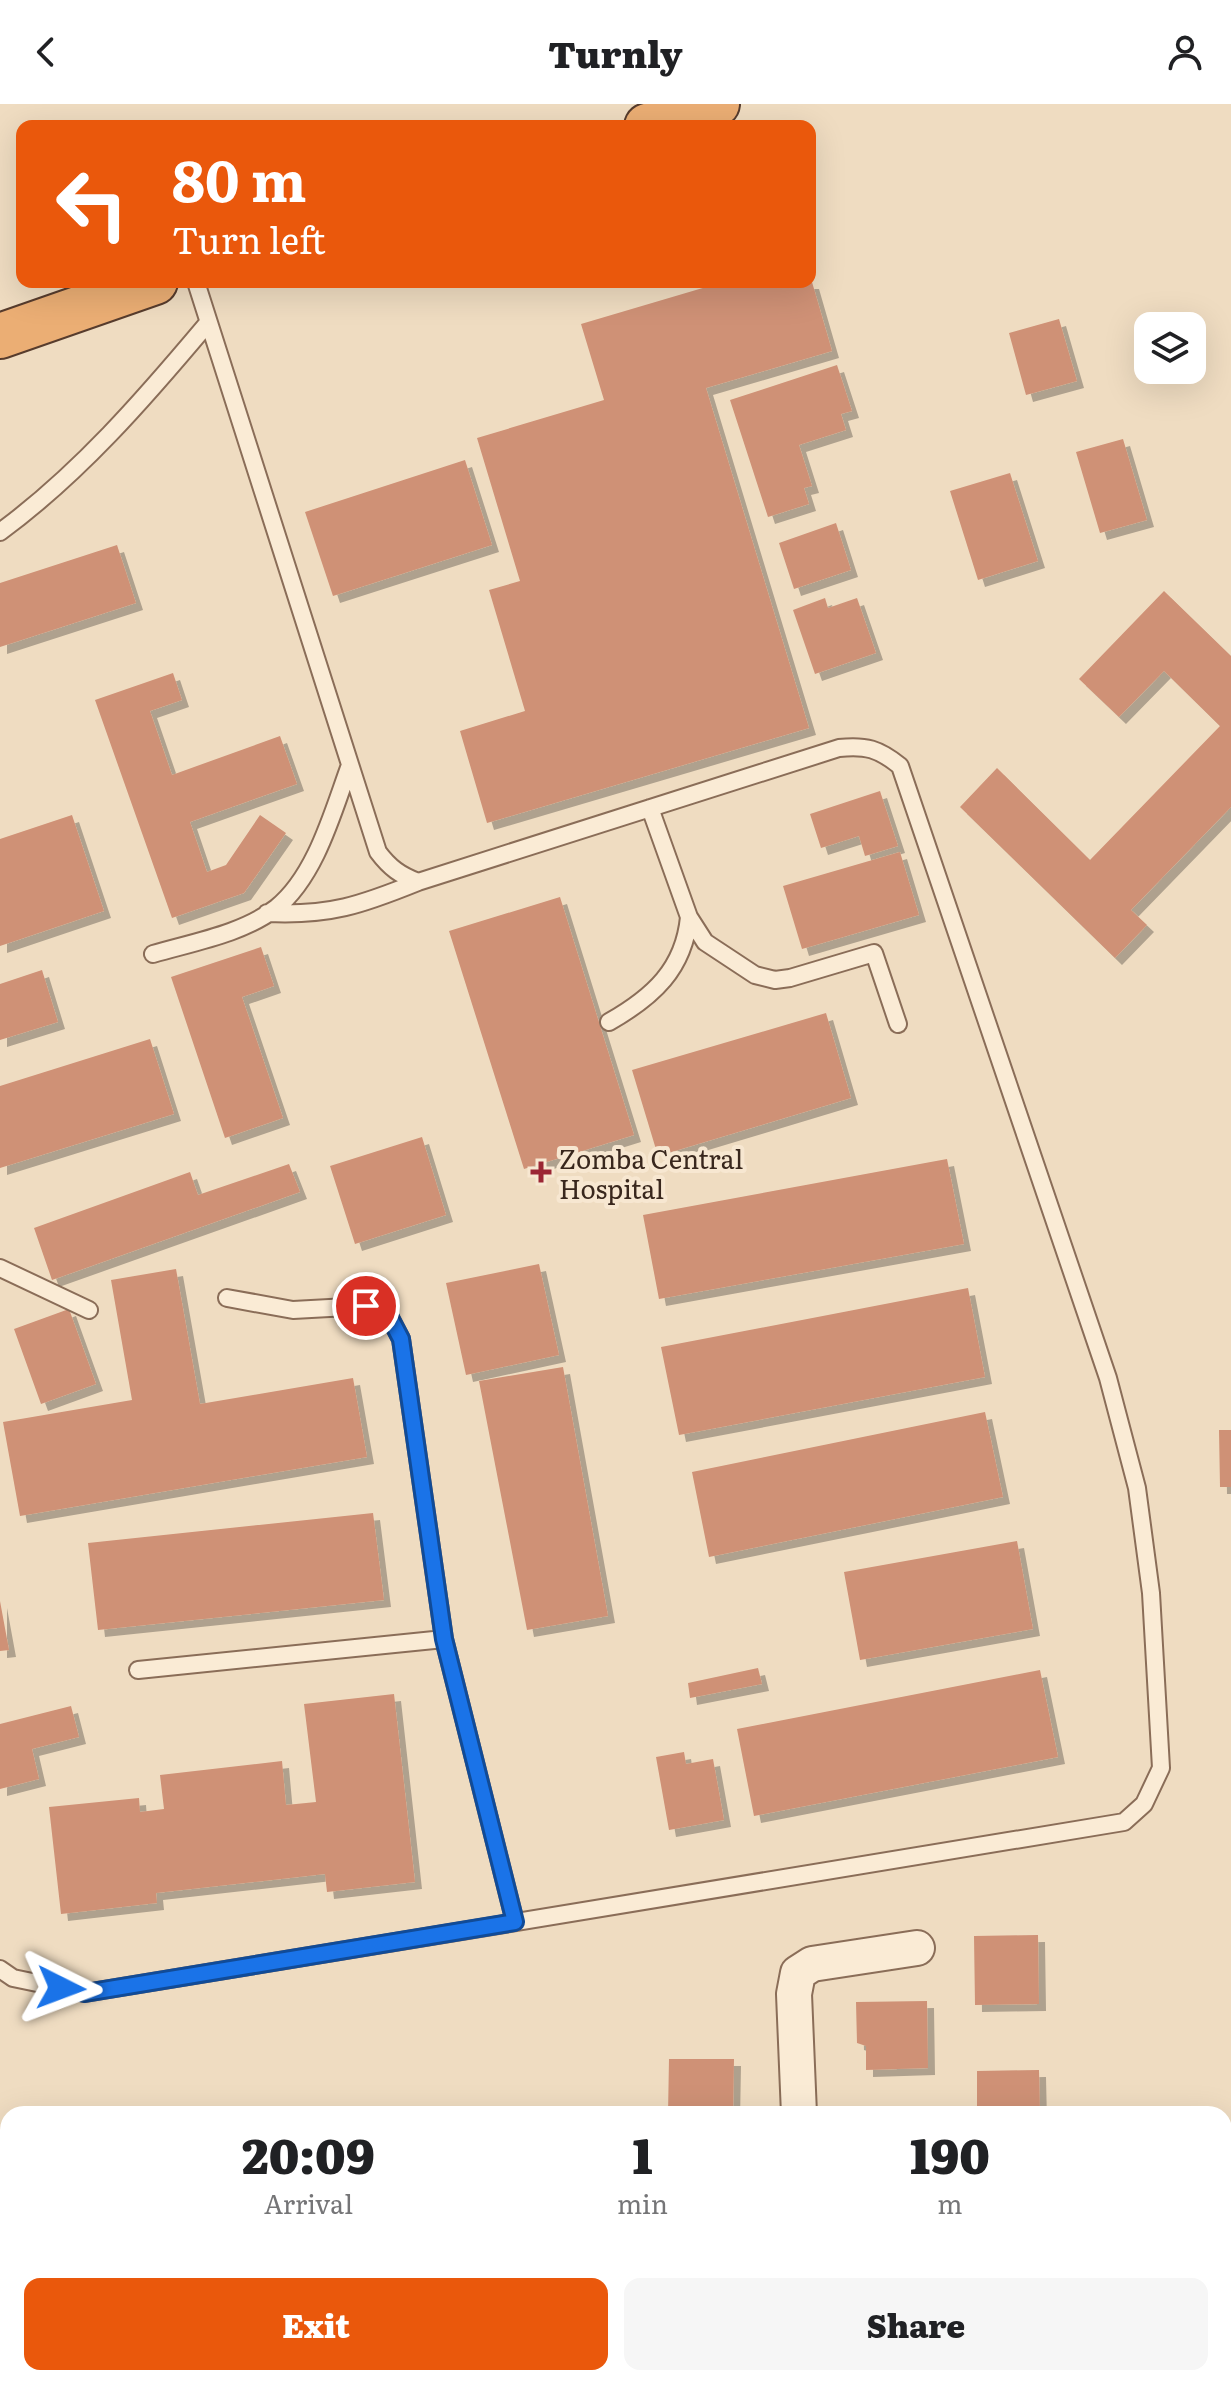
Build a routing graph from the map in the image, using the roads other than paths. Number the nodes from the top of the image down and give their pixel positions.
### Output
1 (717, 104) edge
2 (666, 120) edge
3 (138, 288) edge
4 (198, 288) edge
5 (207, 324) junction
6 (0, 336) edge
7 (0, 532) edge
8 (350, 765) junction
9 (650, 808) junction
10 (418, 882) junction
11 (267, 913) junction
12 (689, 917) junction
13 (153, 954) dead end
14 (609, 1022) dead end
15 (898, 1024) dead end
16 (0, 1268) edge
17 (227, 1298) dead end
18 (89, 1310) dead end
19 (444, 1639) junction
20 (138, 1670) dead end
21 (515, 1922) junction
22 (917, 1948) dead end
23 (0, 1969) edge
24 (799, 2106) edge

1 - 2 highway
3 - 6 highway
4 - 5 lane
5 - 7 lane
5 - 8 lane
8 - 10 lane
8 - 11 lane
9 - 10 lane
9 - 12 lane
9 - 21 lane
10 - 11 lane
11 - 13 lane
12 - 14 lane
12 - 15 lane
16 - 18 lane
17 - 19 lane
19 - 20 lane
19 - 21 lane
21 - 23 lane
22 - 24 street

